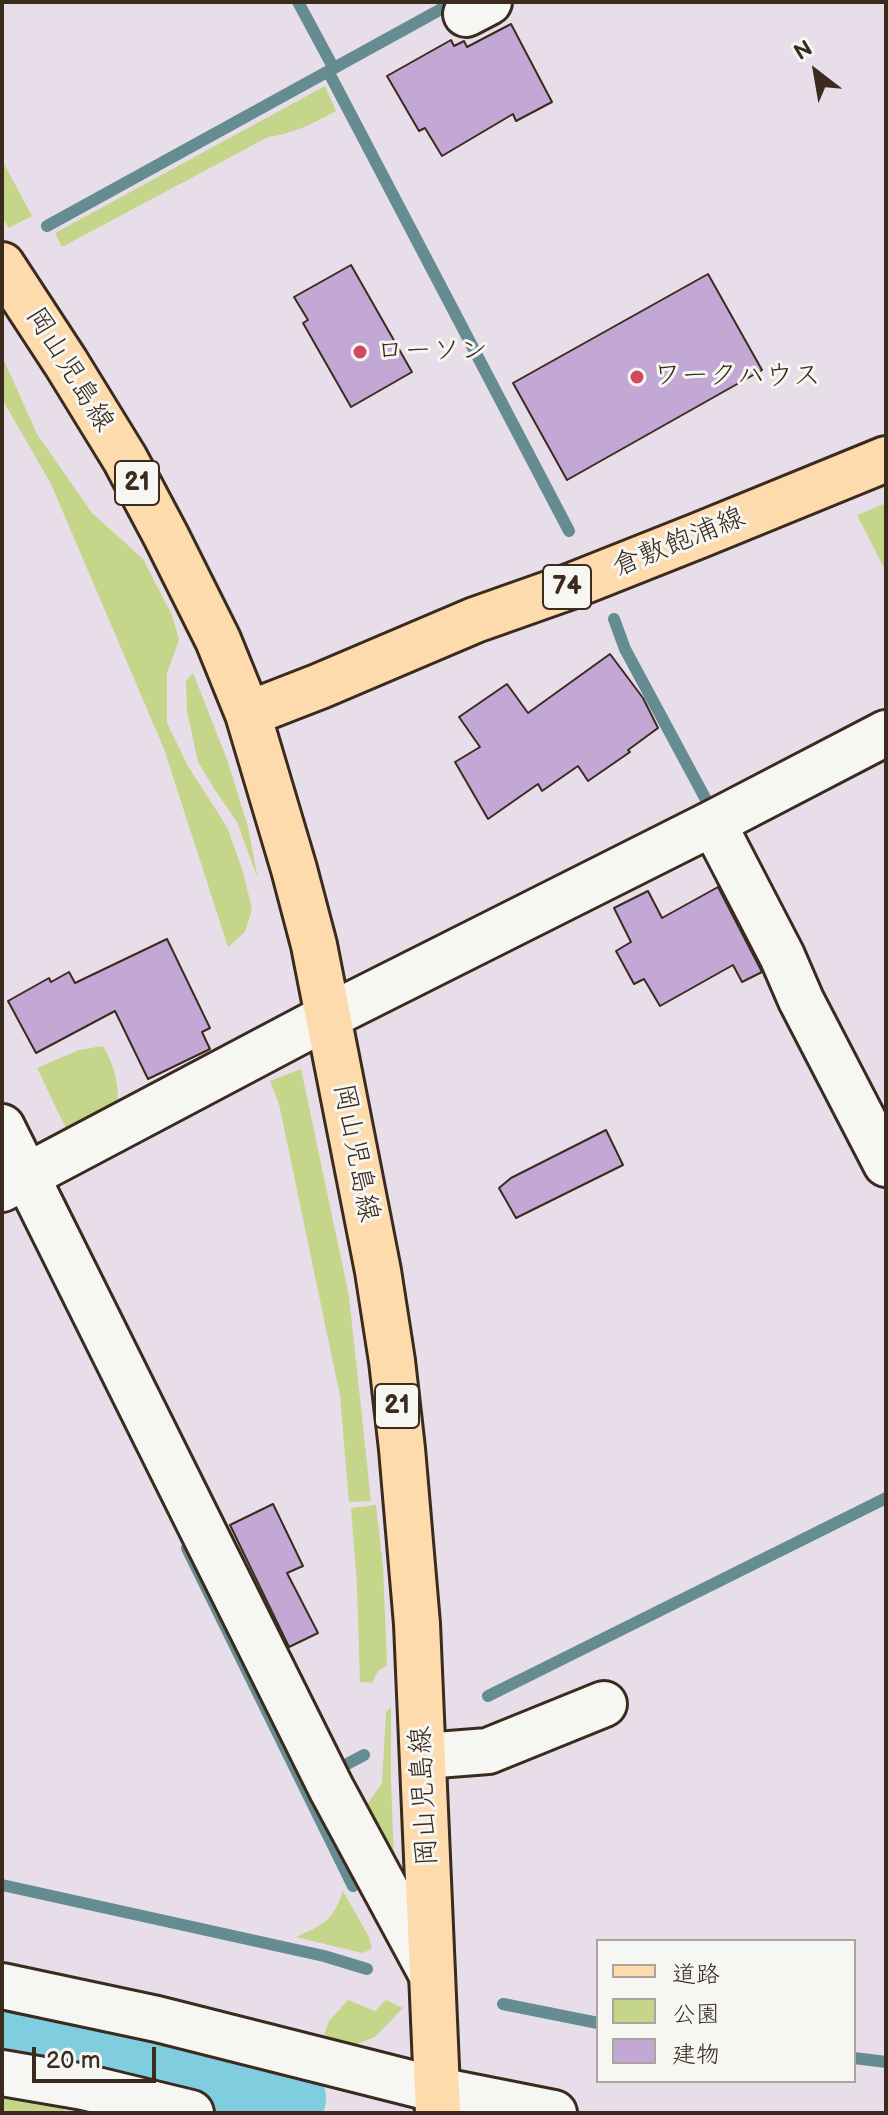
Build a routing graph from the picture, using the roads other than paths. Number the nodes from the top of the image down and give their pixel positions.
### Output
1 (2, 265) edge
2 (886, 459) edge
3 (248, 714) junction
4 (886, 733) edge
5 (713, 823) junction
6 (329, 1016) junction
7 (2, 1127) edge
8 (886, 1164) edge
9 (25, 1188) edge
10 (604, 1704) dead end
11 (424, 1756) junction
12 (432, 1975) junction
13 (2, 1986) edge
14 (2, 2073) edge
15 (438, 2101) edge
16 (191, 2113) edge
17 (554, 2113) edge

1 - 3 main road, 岡山児島線 / 21
2 - 3 main road, 倉敷飽浦線 / 74
3 - 6 main road, 岡山児島線 / 21
4 - 5 street
5 - 6 street
5 - 8 street
6 - 9 street
6 - 11 main road, 岡山児島線 / 21
7 - 9 street
9 - 12 street
10 - 11 street
11 - 12 main road, 岡山児島線 / 21
12 - 15 main road, 岡山児島線 / 21
13 - 15 street
14 - 16 street
15 - 17 street

